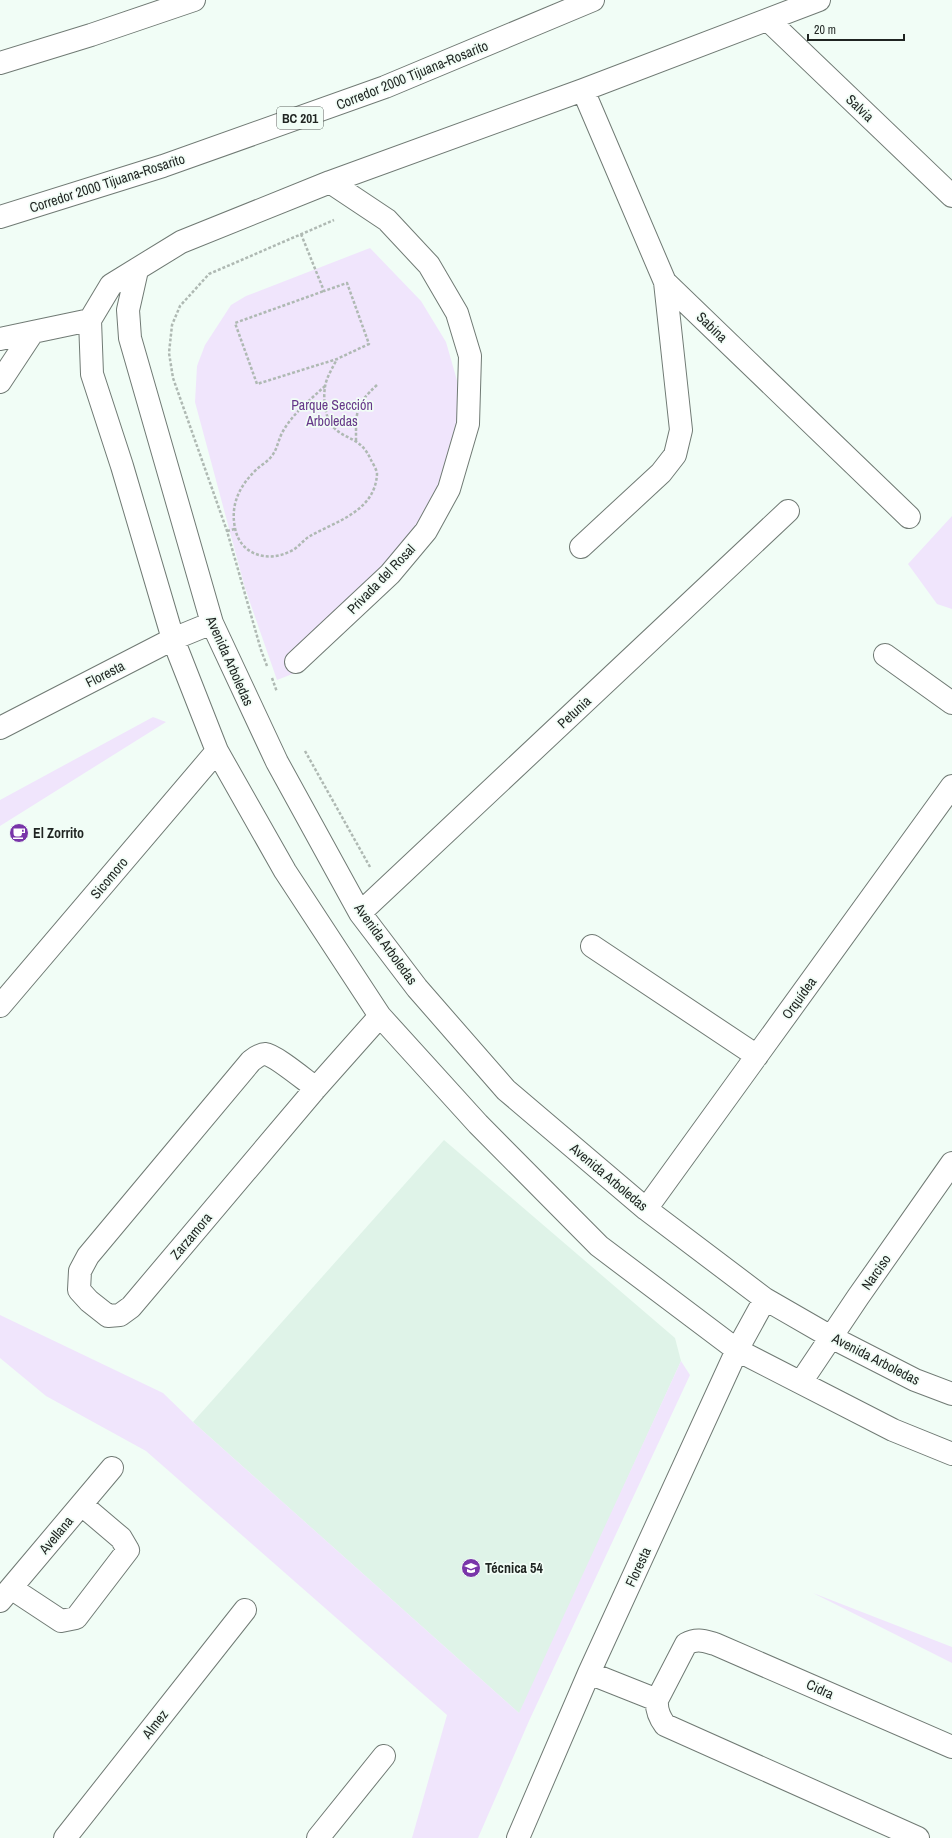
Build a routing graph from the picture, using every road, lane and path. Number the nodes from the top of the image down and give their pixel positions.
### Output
1 (194, 0) edge
2 (593, 0) edge
3 (819, 0) edge
4 (768, 20) junction
5 (0, 62) edge
6 (583, 90) junction
7 (330, 182) junction
8 (952, 196) edge
9 (366, 207) junction
10 (0, 217) edge
11 (300, 234) junction
12 (137, 270) junction
13 (665, 282) junction
14 (324, 291) junction
15 (90, 320) junction
16 (33, 332) junction
17 (0, 339) edge
18 (337, 359) junction
19 (0, 382) edge
20 (377, 385) dead end
21 (325, 386) junction
22 (356, 441) junction
23 (788, 511) dead end
24 (909, 517) dead end
25 (235, 529) junction
26 (227, 531) junction
27 (581, 547) dead end
28 (212, 623) junction
29 (173, 639) junction
30 (885, 655) dead end
31 (296, 662) dead end
32 (278, 694) dead end
33 (952, 703) edge
34 (0, 728) edge
35 (217, 750) junction
36 (305, 750) dead end
37 (952, 786) edge
38 (384, 892) junction
39 (360, 913) junction
40 (592, 946) dead end
41 (0, 1006) edge
42 (380, 1016) junction
43 (757, 1056) junction
44 (316, 1088) junction
45 (952, 1163) edge
46 (646, 1209) junction
47 (765, 1299) junction
48 (831, 1337) junction
49 (737, 1350) junction
50 (801, 1382) junction
51 (952, 1394) edge
52 (952, 1454) edge
53 (112, 1468) dead end
54 (82, 1505) junction
55 (5, 1594) edge
56 (245, 1610) dead end
57 (589, 1673) junction
58 (657, 1700) junction
59 (952, 1747) edge
60 (384, 1756) dead end
61 (65, 1838) edge
62 (318, 1838) edge
63 (518, 1838) edge
64 (918, 1838) edge

1 - 5 main road
2 - 10 main road, Corredor 2000 Tijuana-Rosarito / BC 201
3 - 4 main road
4 - 6 main road
4 - 8 main road, Salvia
6 - 7 main road
6 - 13 main road, Sabina
7 - 9 main road, Privada del Rosal
7 - 12 main road
9 - 11 path
9 - 31 main road, Privada del Rosal
11 - 14 path
11 - 26 path
12 - 15 main road
12 - 28 main road, Avenida Arboledas
13 - 24 main road, Sabina
13 - 27 main road
14 - 18 path
14 - 18 path
15 - 16 main road
15 - 29 main road
16 - 17 main road
16 - 19 main road
18 - 21 path
20 - 22 path
21 - 22 path
21 - 25 path
22 - 25 path
23 - 38 main road, Petunia
25 - 26 path
26 - 32 path
28 - 29 main road, Floresta
28 - 39 main road, Avenida Arboledas
29 - 34 main road, Floresta
29 - 35 main road
30 - 33 main road
35 - 41 main road, Sicomoro
35 - 42 main road
36 - 38 path
37 - 43 main road, Orquídea
38 - 39 main road, Petunia
39 - 46 main road, Avenida Arboledas
40 - 43 main road
42 - 44 main road, Zarzamora
42 - 49 main road
43 - 46 main road, Orquídea
44 - 44 main road, Zarzamora
45 - 48 main road, Narciso
46 - 47 main road, Avenida Arboledas
47 - 48 main road, Avenida Arboledas
47 - 49 main road, Floresta
48 - 50 main road, Narciso
48 - 51 main road, Avenida Arboledas
49 - 50 main road
49 - 57 main road, Floresta
50 - 52 main road
53 - 54 main road, Avellana
54 - 55 main road, Avellana
54 - 55 main road
56 - 61 main road, Almez
57 - 58 main road
57 - 63 main road, Floresta
58 - 59 main road, Cidra
58 - 64 main road
60 - 62 main road

